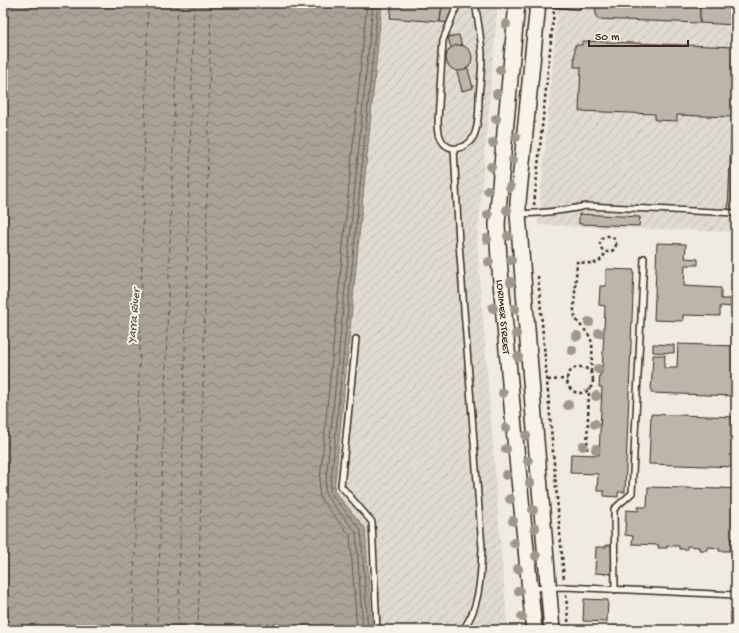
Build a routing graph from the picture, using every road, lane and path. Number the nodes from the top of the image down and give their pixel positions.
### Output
1 (458, 3) edge
2 (475, 3) edge
3 (517, 3) edge
4 (538, 3) edge
5 (542, 3) edge
6 (578, 3) edge
7 (555, 4) junction
8 (454, 149) junction
9 (736, 213) edge
10 (518, 214) junction
11 (533, 214) junction
12 (606, 252) junction
13 (644, 258) dead end
14 (538, 272) dead end
15 (356, 339) dead end
16 (591, 372) junction
17 (567, 379) junction
18 (548, 380) junction
19 (589, 388) junction
20 (532, 393) junction
21 (511, 395) junction
22 (587, 450) dead end
23 (565, 587) junction
24 (529, 588) junction
25 (548, 588) junction
26 (615, 590) junction
27 (736, 595) edge
28 (377, 630) edge
29 (462, 630) edge
30 (534, 630) edge
31 (552, 630) edge
32 (569, 630) edge

1 - 8 lane
2 - 8 lane
3 - 21 main road, LORIMER STREET
4 - 10 main road, LORIMER STREET
5 - 7 lane
6 - 7 lane
7 - 11 path
8 - 29 lane
9 - 11 lane
10 - 11 lane
10 - 20 main road, LORIMER STREET
12 - 12 path
12 - 16 path
13 - 26 lane
14 - 18 path
15 - 28 lane
16 - 17 path
16 - 19 path
17 - 18 path
17 - 19 path
18 - 23 path
19 - 22 path
20 - 21 main road
20 - 25 main road, LORIMER STREET
21 - 24 main road, LORIMER STREET
23 - 25 lane
23 - 26 lane
23 - 32 path
24 - 25 lane
24 - 30 main road, LORIMER STREET
25 - 31 main road, LORIMER STREET
26 - 27 lane

